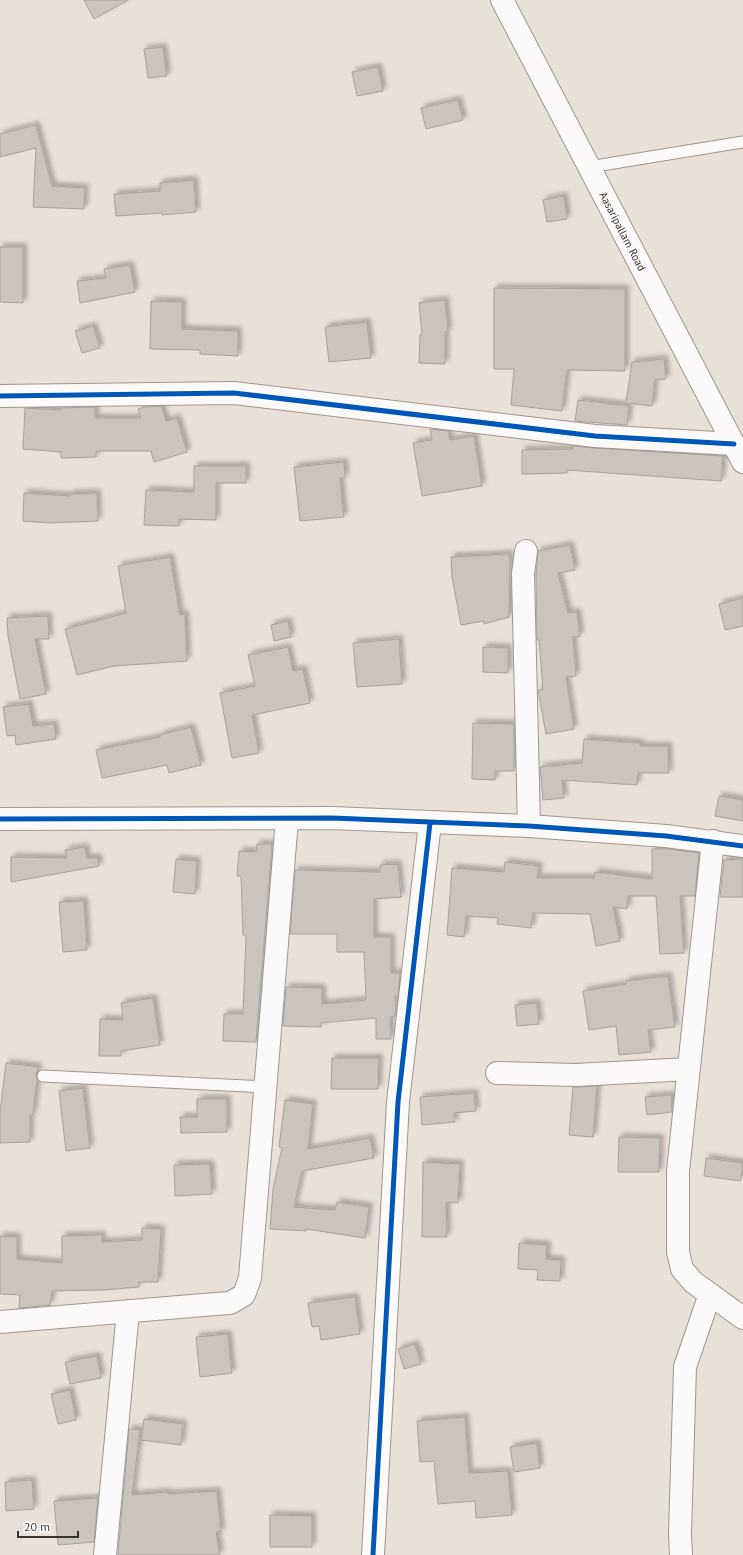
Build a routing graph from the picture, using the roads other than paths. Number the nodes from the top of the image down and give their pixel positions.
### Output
1 (502, 0) edge
2 (743, 142) edge
3 (589, 167) junction
4 (0, 396) edge
5 (738, 453) edge
6 (526, 551) dead end
7 (0, 819) edge
8 (287, 819) junction
9 (430, 823) junction
10 (529, 826) junction
11 (713, 841) junction
12 (743, 846) edge
13 (689, 1069) junction
14 (497, 1073) dead end
15 (43, 1076) dead end
16 (266, 1087) junction
17 (710, 1294) junction
18 (128, 1311) junction
19 (743, 1318) edge
20 (0, 1322) edge
21 (106, 1555) edge
22 (373, 1555) edge
23 (681, 1555) edge

1 - 3 street, Aasaripallam Road
2 - 3 lane
3 - 5 street, Aasaripallam Road
4 - 5 street
6 - 10 street
7 - 8 street
8 - 9 street
8 - 16 street
9 - 10 street
9 - 22 street
10 - 11 street
11 - 12 street
11 - 13 street
13 - 14 street
13 - 17 street
15 - 16 lane
16 - 18 street
17 - 19 street
17 - 23 street
18 - 20 street
18 - 21 street

